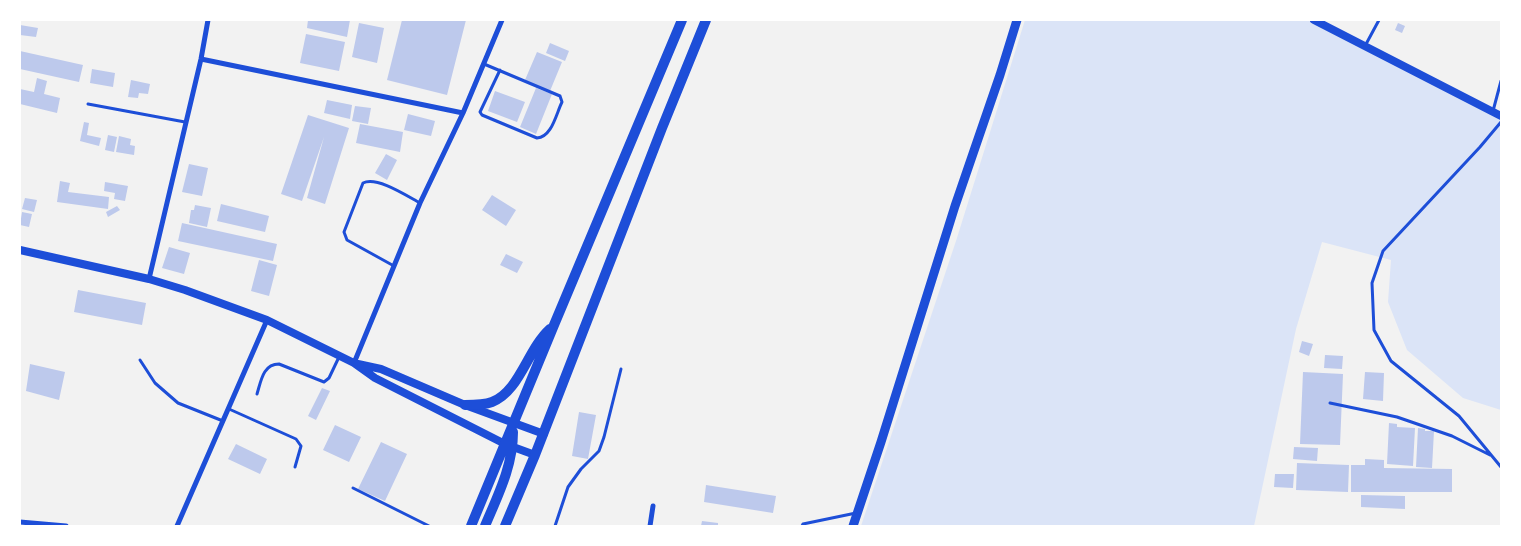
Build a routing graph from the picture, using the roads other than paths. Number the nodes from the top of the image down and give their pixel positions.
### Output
1 (208, 20) edge
2 (502, 20) edge
3 (682, 20) edge
4 (706, 20) edge
5 (1017, 20) edge
6 (1314, 20) edge
7 (1379, 20) edge
8 (1365, 47) junction
9 (201, 59) junction
10 (484, 64) junction
11 (500, 70) junction
12 (1501, 81) edge
13 (88, 104) dead end
14 (1492, 111) junction
15 (463, 113) junction
16 (1501, 116) edge
17 (186, 122) junction
18 (1501, 122) edge
19 (420, 203) junction
20 (20, 250) edge
21 (394, 266) junction
22 (149, 279) junction
23 (267, 320) junction
24 (554, 325) junction
25 (339, 356) junction
26 (140, 360) dead end
27 (354, 363) junction
28 (621, 369) dead end
29 (257, 394) dead end
30 (1330, 403) dead end
31 (465, 405) junction
32 (228, 409) junction
33 (223, 421) junction
34 (513, 423) junction
35 (544, 434) junction
36 (509, 446) junction
37 (535, 456) junction
38 (1492, 456) junction
39 (1501, 467) edge
40 (295, 468) dead end
41 (353, 488) dead end
42 (653, 506) dead end
43 (857, 513) junction
44 (20, 522) edge
45 (66, 526) edge
46 (177, 526) edge
47 (428, 526) edge
48 (471, 526) edge
49 (485, 526) edge
50 (505, 526) edge
51 (555, 526) edge
52 (650, 526) edge
53 (802, 526) edge
54 (853, 526) edge

1 - 9 street
2 - 10 street
3 - 24 highway
4 - 35 highway
5 - 43 main road
6 - 8 street
7 - 8 lane
8 - 14 street
9 - 15 street
9 - 17 street
10 - 11 lane
10 - 15 street
11 - 11 lane
12 - 14 lane
13 - 17 lane
14 - 16 street
15 - 19 street
17 - 22 street
18 - 38 lane
19 - 21 street
19 - 21 lane
20 - 22 street
21 - 27 street
22 - 23 street
23 - 25 street
23 - 32 street
24 - 31 highway
24 - 34 highway
25 - 27 street
25 - 29 lane
26 - 33 lane
27 - 31 street
27 - 36 street
28 - 51 lane
30 - 38 lane
31 - 34 street
32 - 33 street
32 - 40 lane
33 - 46 street
34 - 35 street
34 - 36 highway
35 - 37 highway
36 - 37 street
36 - 48 highway
36 - 49 highway
37 - 50 highway
38 - 39 lane
41 - 47 lane
42 - 52 street
43 - 53 lane
43 - 54 main road
44 - 45 street

